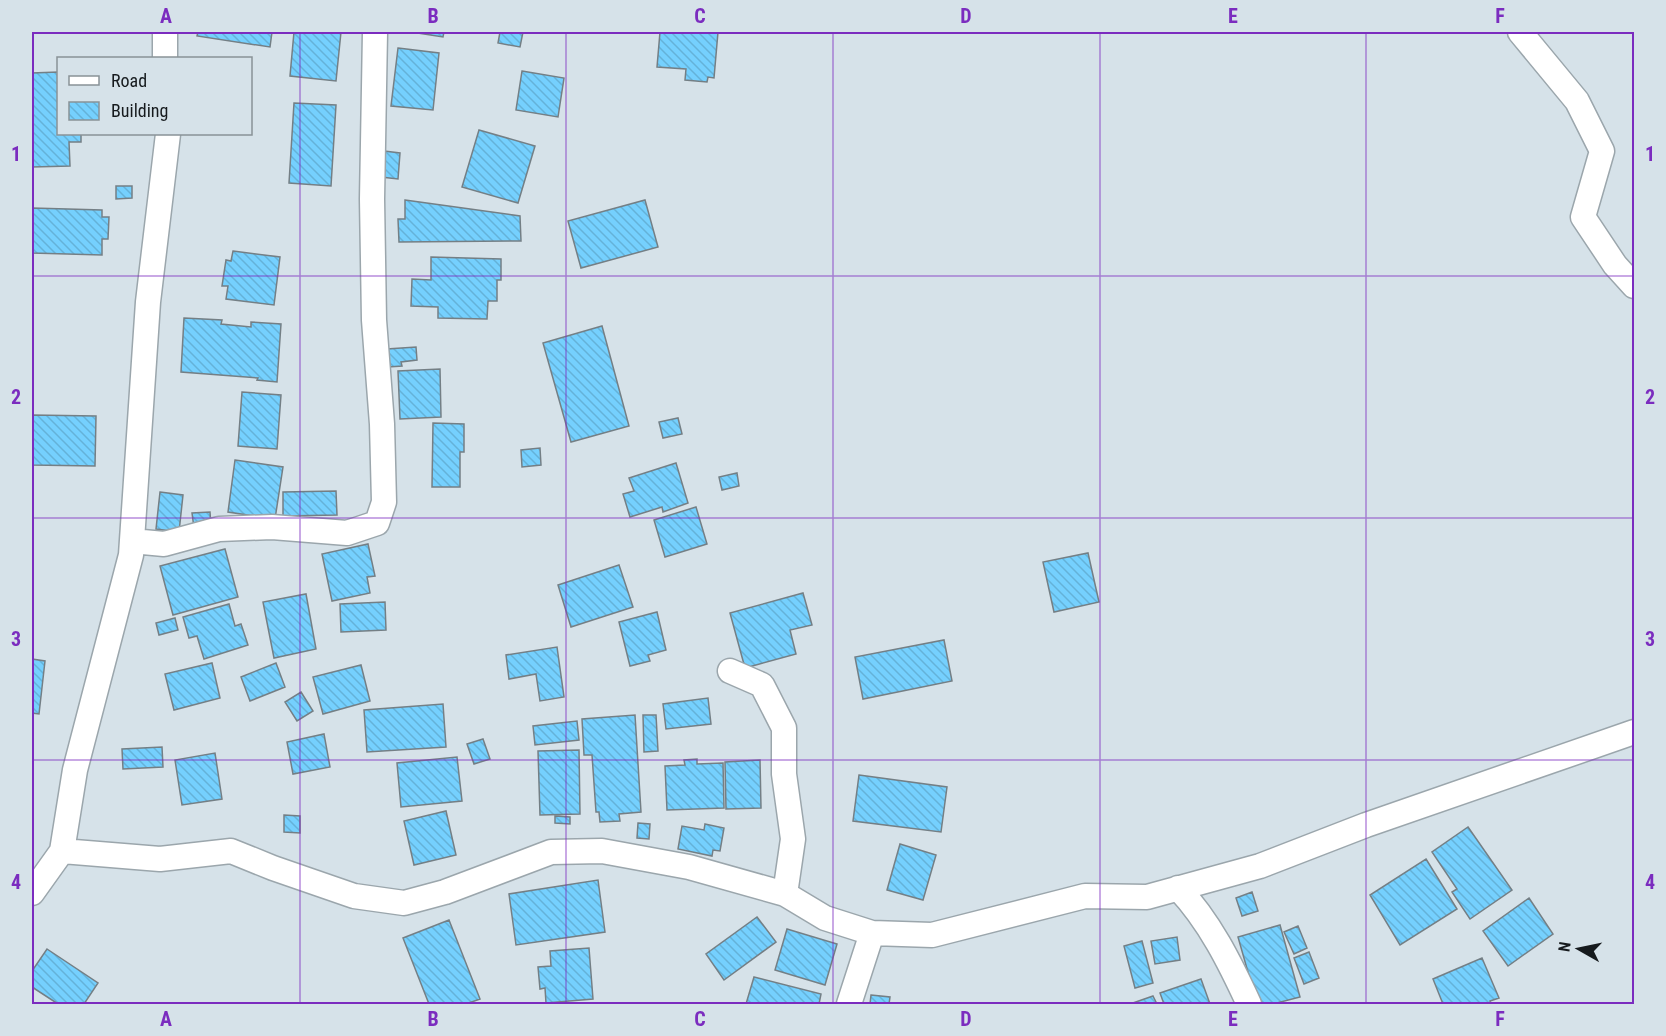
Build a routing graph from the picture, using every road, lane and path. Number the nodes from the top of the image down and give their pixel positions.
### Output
1 (165, 32) edge
2 (375, 32) edge
3 (1520, 32) edge
4 (165, 57) edge
5 (168, 135) edge
6 (1635, 286) edge
7 (132, 541) junction
8 (730, 671) dead end
9 (1635, 732) edge
10 (62, 851) junction
11 (34, 887) edge
12 (1178, 888) junction
13 (785, 894) junction
14 (872, 933) junction
15 (849, 1005) edge
16 (1250, 1005) edge

1 - 4 street
2 - 7 street
3 - 6 street
5 - 7 street
7 - 10 street
8 - 13 street
9 - 12 street
10 - 11 street
10 - 13 street
12 - 14 street
12 - 16 street
13 - 14 street
14 - 15 street

